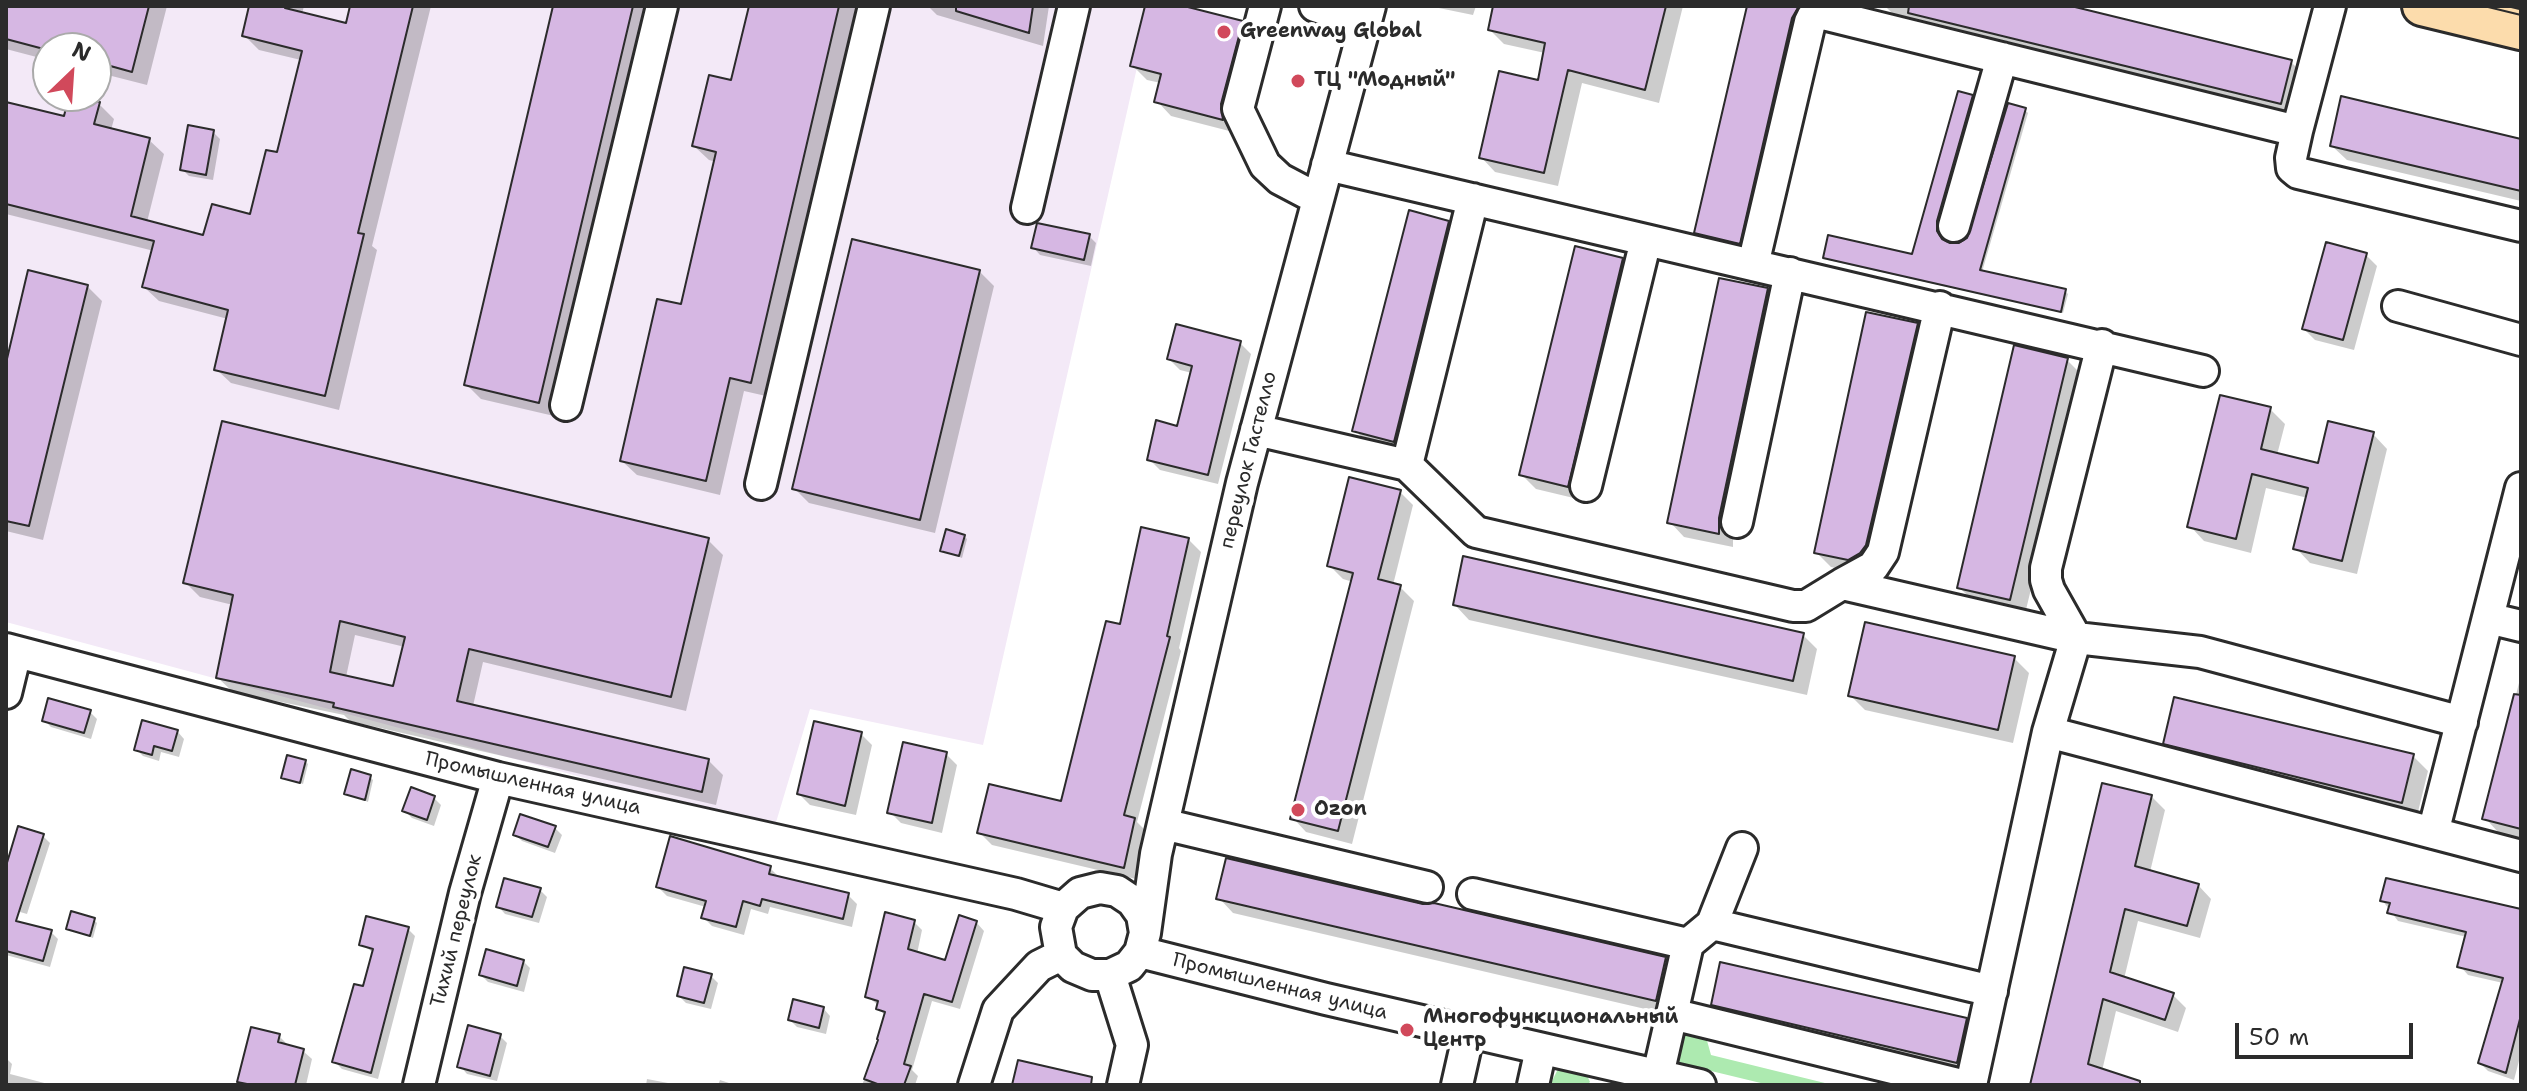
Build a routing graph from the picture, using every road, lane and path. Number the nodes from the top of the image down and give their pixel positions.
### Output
1 (662, 6) edge
2 (874, 6) edge
3 (1074, 6) edge
4 (1265, 6) edge
5 (1315, 6) edge
6 (2330, 6) edge
7 (2422, 6) edge
8 (1851, 13) edge
9 (1367, 14) edge
10 (2521, 30) edge
11 (2002, 58) junction
12 (2297, 131) junction
13 (1327, 165) junction
14 (1318, 199) junction
15 (1473, 199) junction
16 (1027, 208) dead end
17 (1954, 226) dead end
18 (2521, 226) edge
19 (1646, 240) junction
20 (1753, 265) junction
21 (1790, 273) junction
22 (2398, 306) dead end
23 (1940, 307) junction
24 (2521, 340) edge
25 (2102, 345) junction
26 (2203, 371) dead end
27 (566, 405) dead end
28 (1256, 430) junction
29 (1407, 465) junction
30 (761, 484) dead end
31 (1586, 486) dead end
32 (2521, 488) edge
33 (1737, 522) dead end
34 (1842, 584) junction
35 (2488, 618) junction
36 (2521, 626) edge
37 (2076, 638) junction
38 (11, 651) edge
39 (6, 693) edge
40 (2462, 722) junction
41 (2048, 732) junction
42 (498, 778) junction
43 (1163, 824) junction
44 (2433, 833) junction
45 (1742, 848) dead end
46 (1156, 854) junction
47 (2521, 856) edge
48 (1427, 887) dead end
49 (1100, 888) junction
50 (1473, 894) dead end
51 (1712, 924) junction
52 (1060, 930) junction
53 (1142, 943) junction
54 (1688, 944) junction
55 (1110, 975) junction
56 (1992, 991) junction
57 (1672, 1014) junction
58 (1469, 1032) junction
59 (1541, 1049) junction
60 (1658, 1075) junction
61 (419, 1085) edge
62 (974, 1085) edge
63 (1123, 1085) edge
64 (1457, 1085) edge
65 (1533, 1085) edge
66 (1700, 1085) edge
67 (1962, 1085) edge
68 (1971, 1085) edge

1 - 27 street
2 - 30 street
3 - 16 street
4 - 14 street
5 - 9 street
6 - 12 street
7 - 10 main road
8 - 11 street
8 - 20 street
9 - 13 street, переулок Гастелло
11 - 12 street
11 - 17 street
12 - 18 street
13 - 14 street, переулок Гастелло
13 - 15 street
14 - 28 street, переулок Гастелло
15 - 19 street
15 - 29 street
19 - 20 street
19 - 31 street
20 - 21 street
21 - 23 street
21 - 33 street
22 - 24 street
23 - 25 street
23 - 34 street
25 - 26 street
25 - 37 street
28 - 29 street
28 - 43 street, переулок Гастелло
29 - 34 street
32 - 35 street
34 - 37 street
35 - 36 street
35 - 40 street
37 - 40 street
37 - 41 street
38 - 39 street
38 - 42 street, Промышленная улица
40 - 44 street
41 - 44 street
41 - 56 street
42 - 52 street, Промышленная улица
42 - 61 street, Тихий переулок
43 - 46 street, переулок Гастелло
43 - 48 street
44 - 47 street
45 - 51 street
46 - 49 street
46 - 53 street, переулок Гастелло
49 - 52 street
49 - 53 street
50 - 54 street
51 - 54 street
51 - 56 street
52 - 55 street
52 - 62 street
53 - 55 street
53 - 58 street, Промышленная улица
54 - 57 street
55 - 63 street
56 - 68 street
57 - 60 street
57 - 67 street
58 - 59 street, Промышленная улица
58 - 64 street
59 - 60 street, Промышленная улица
59 - 65 street
60 - 66 street, Промышленная улица

